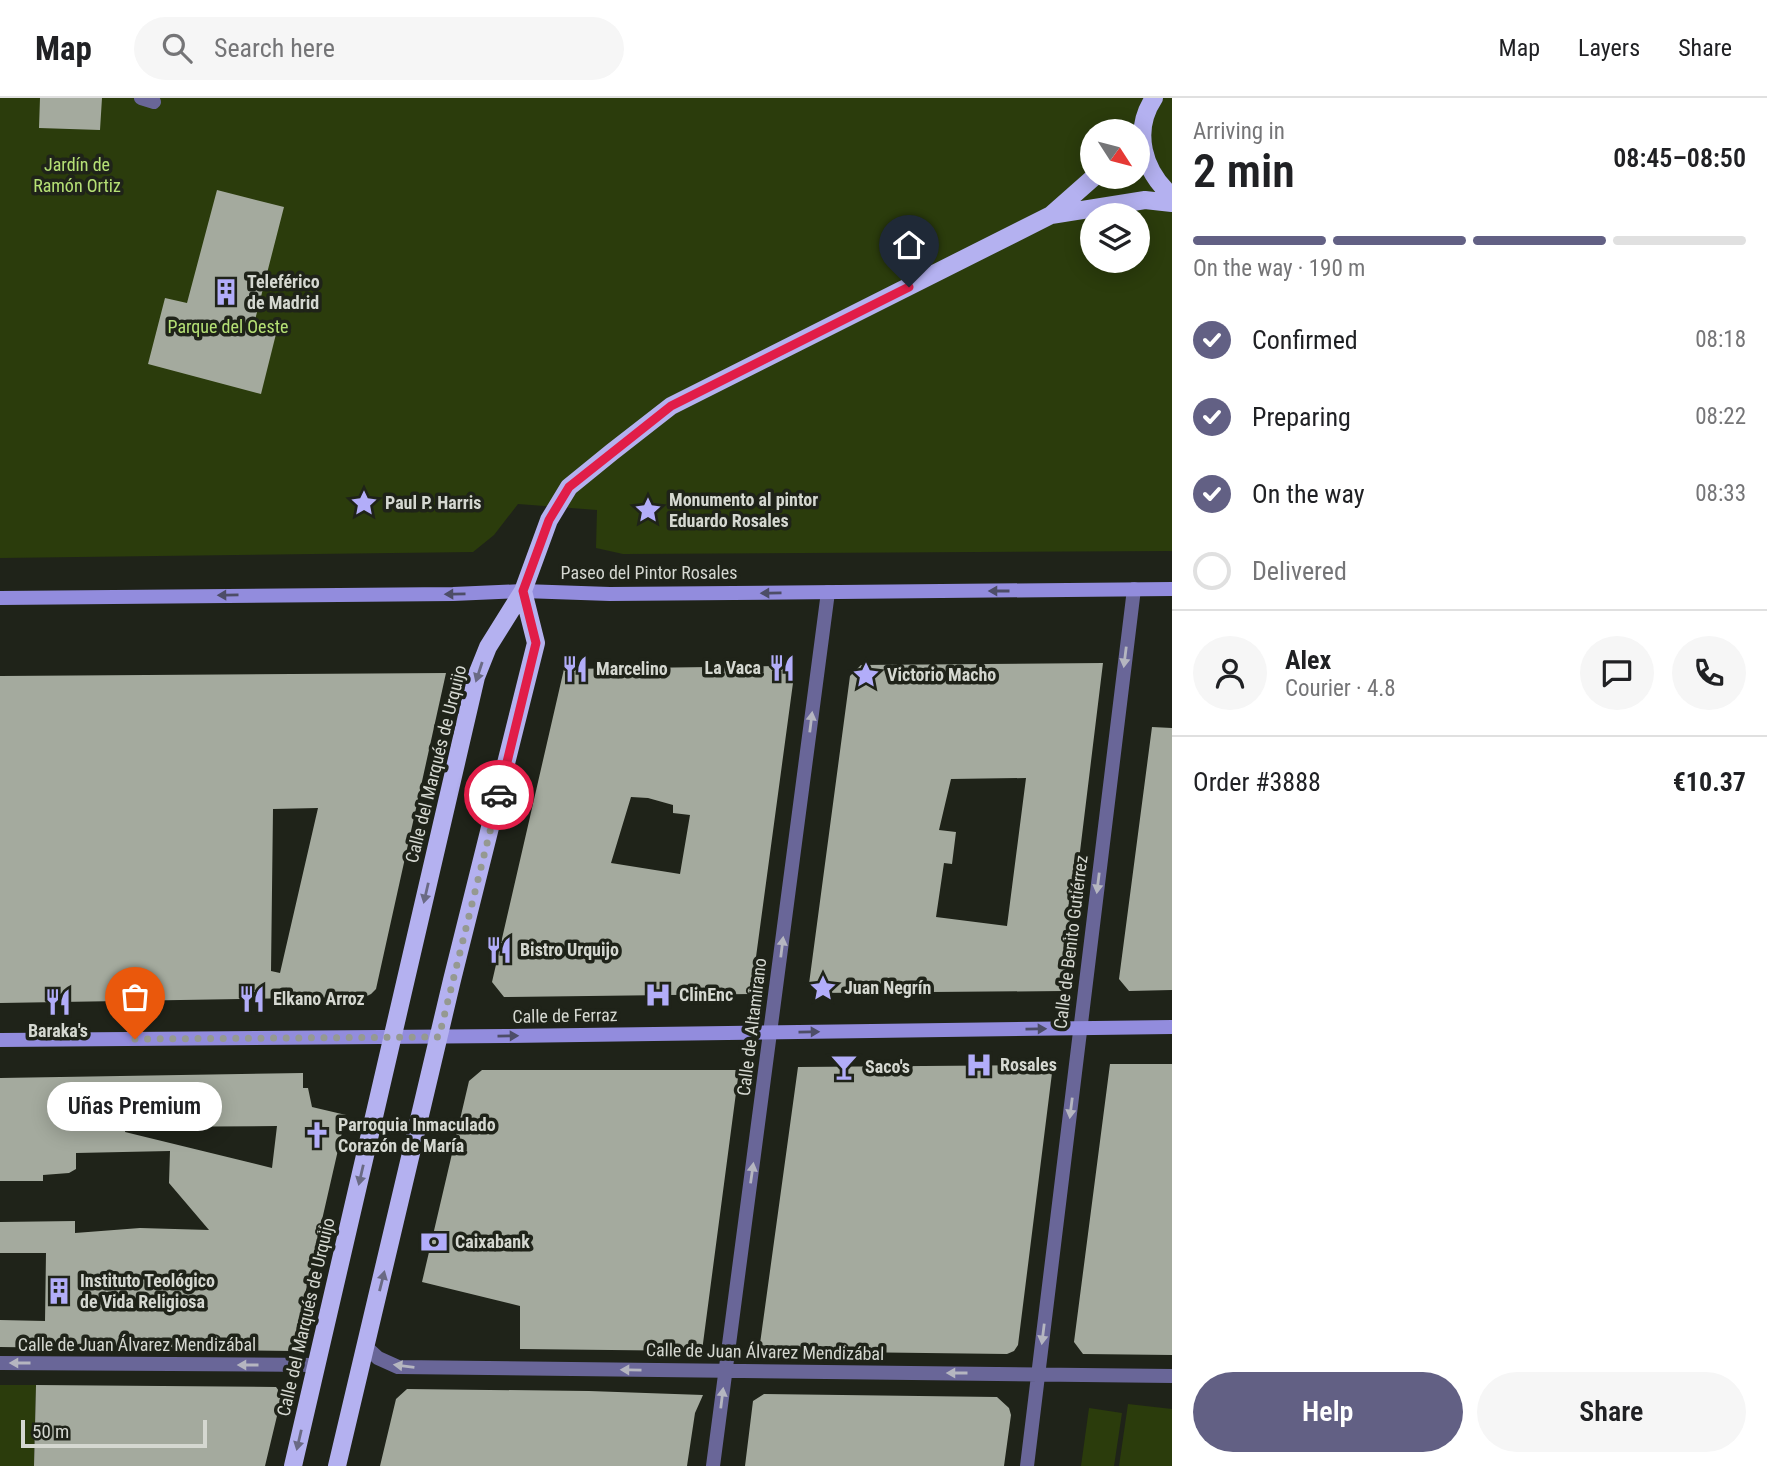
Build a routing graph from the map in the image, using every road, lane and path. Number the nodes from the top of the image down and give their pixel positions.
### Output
1 (1154, 98) edge
2 (1144, 119) edge
3 (1150, 170) edge
4 (1081, 189) edge
5 (1172, 196) edge
6 (1172, 204) edge
7 (1052, 215) junction
8 (1134, 589) junction
9 (1172, 589) edge
10 (523, 591) junction
11 (828, 592) junction
12 (0, 598) edge
13 (1172, 1027) edge
14 (1080, 1028) junction
15 (771, 1032) junction
16 (393, 1037) junction
17 (439, 1037) junction
18 (0, 1040) edge
19 (365, 1346) junction
20 (0, 1363) edge
21 (316, 1365) junction
22 (726, 1371) junction
23 (1038, 1373) junction
24 (1172, 1376) edge
25 (293, 1466) edge
26 (337, 1466) edge
27 (713, 1466) edge
28 (1027, 1466) edge

1 - 2 main road
3 - 5 main road
4 - 7 main road
6 - 7 main road
7 - 10 main road, Calle del Marqués de Urquijo
8 - 9 main road, Paseo del Pintor Rosales
8 -> 11 main road, Paseo del Pintor Rosales
8 -> 14 street, Calle de Benito Gutiérrez
11 -> 10 main road, Paseo del Pintor Rosales
10 -> 12 main road, Paseo del Pintor Rosales
10 -> 16 main road, Calle del Marqués de Urquijo
10 - 17 main road
15 -> 11 street, Calle de Altamirano
13 - 14 main road, Calle de Ferraz
15 -> 14 main road, Calle de Ferraz
14 -> 23 street, Calle de Benito Gutiérrez
17 -> 15 main road, Calle de Ferraz
22 -> 15 street, Calle de Altamirano
16 - 17 main road, Calle de Ferraz
16 - 18 main road, Calle de Ferraz
16 -> 21 main road, Calle del Marqués de Urquijo
19 -> 17 main road
22 -> 19 street, Calle de Juan Álvarez Mendizábal
19 - 26 main road
21 -> 20 street, Calle de Juan Álvarez Mendizábal
21 -> 25 main road, Calle del Marqués de Urquijo
23 -> 22 street, Calle de Juan Álvarez Mendizábal
27 -> 22 street, Calle de Altamirano
23 - 24 street, Calle de Juan Álvarez Mendizábal
23 - 28 street, Calle de Benito Gutiérrez

